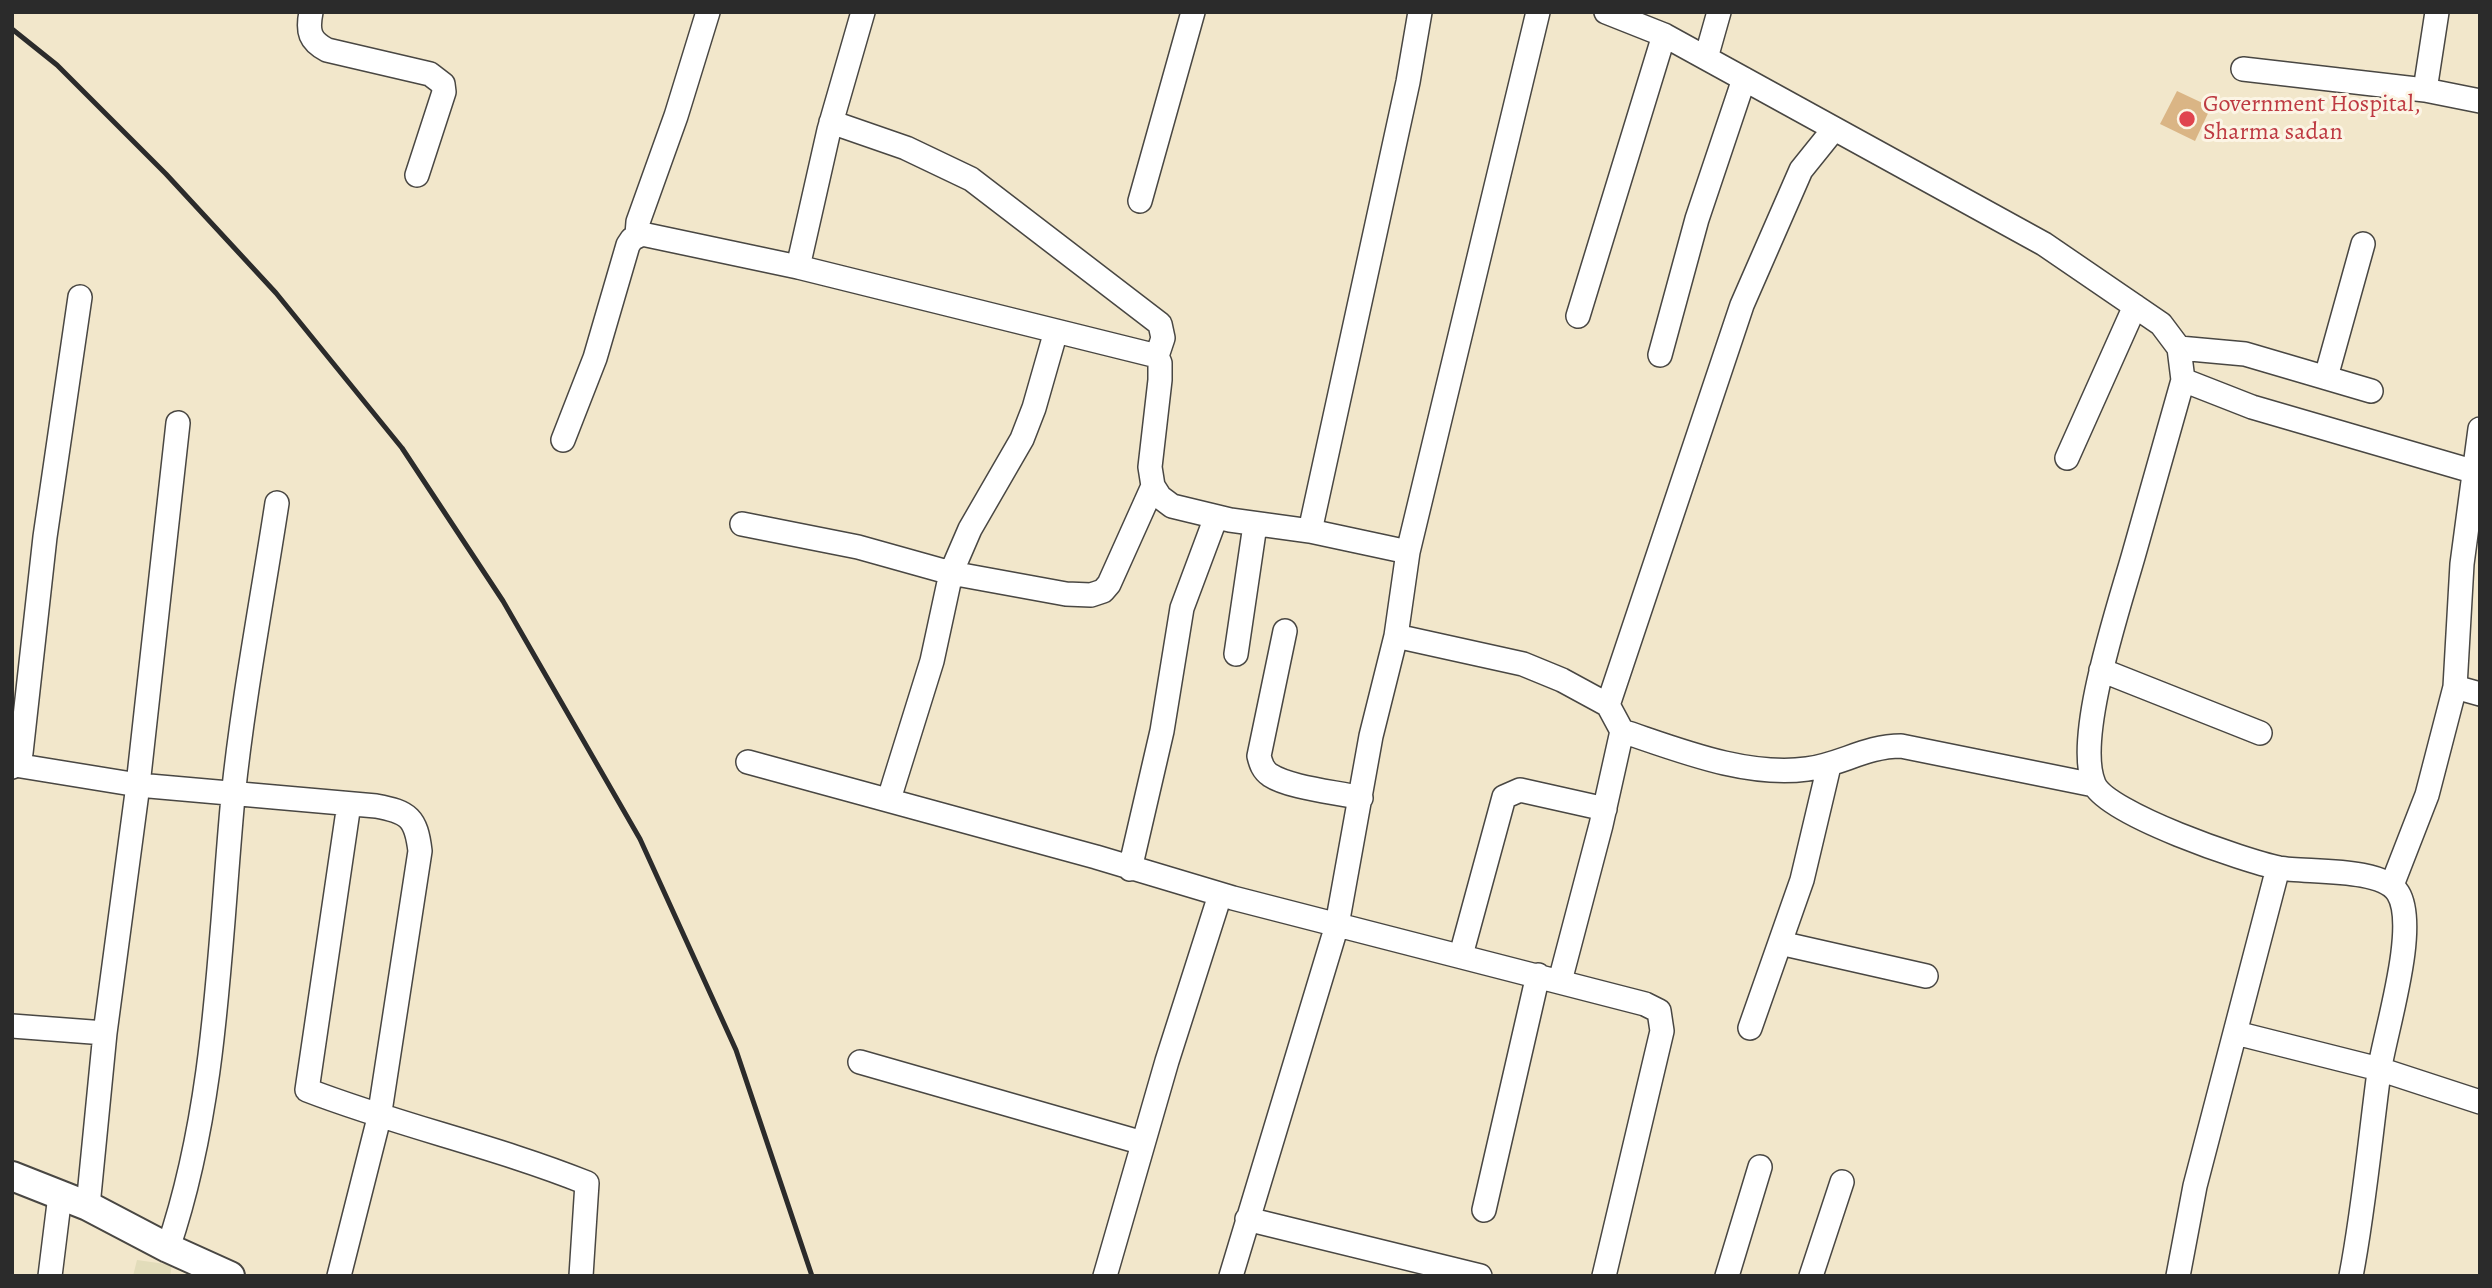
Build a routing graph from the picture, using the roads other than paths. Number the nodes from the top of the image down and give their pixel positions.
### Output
1 (311, 12) edge
2 (708, 12) edge
3 (863, 12) edge
4 (1193, 12) edge
5 (1420, 12) edge
6 (1538, 12) edge
7 (1606, 12) edge
8 (1719, 12) edge
9 (2437, 12) edge
10 (1664, 35) junction
11 (1706, 58) junction
12 (2243, 69) dead end
13 (1744, 79) junction
14 (2425, 90) junction
15 (2480, 101) edge
16 (831, 122) junction
17 (1834, 129) junction
18 (417, 175) dead end
19 (1140, 201) dead end
20 (637, 236) junction
21 (2363, 244) dead end
22 (798, 267) junction
23 (80, 297) dead end
24 (2135, 306) junction
25 (1578, 316) dead end
26 (1056, 331) junction
27 (2179, 348) junction
28 (1660, 355) dead end
29 (1157, 356) junction
30 (2326, 377) junction
31 (2183, 380) junction
32 (2371, 391) dead end
33 (178, 423) dead end
34 (2480, 429) edge
35 (563, 440) dead end
36 (2067, 458) dead end
37 (2472, 471) junction
38 (1153, 486) junction
39 (277, 503) dead end
40 (1216, 517) junction
41 (741, 524) dead end
42 (1255, 525) junction
43 (1310, 531) junction
44 (1408, 552) junction
45 (951, 573) junction
46 (1285, 631) dead end
47 (1396, 636) junction
48 (1236, 654) dead end
49 (2101, 670) junction
50 (2455, 687) junction
51 (2480, 694) edge
52 (1608, 705) junction
53 (1622, 731) junction
54 (2260, 733) dead end
55 (748, 762) dead end
56 (14, 766) edge
57 (1829, 766) junction
58 (138, 785) junction
59 (2094, 785) junction
60 (234, 794) junction
61 (1361, 798) junction
62 (889, 799) junction
63 (349, 804) junction
64 (1605, 809) junction
65 (2278, 868) junction
66 (1130, 869) junction
67 (2392, 884) junction
68 (1220, 895) junction
69 (1337, 925) junction
70 (1780, 943) junction
71 (1461, 956) junction
72 (1926, 976) dead end
73 (1549, 978) junction
74 (12, 1026) edge
75 (1750, 1028) dead end
76 (105, 1033) junction
77 (2236, 1033) junction
78 (860, 1062) dead end
79 (2379, 1069) junction
80 (2480, 1102) edge
81 (379, 1118) junction
82 (1143, 1143) junction
83 (1760, 1167) dead end
84 (12, 1176) edge
85 (1842, 1182) dead end
86 (60, 1195) junction
87 (89, 1206) junction
88 (1484, 1210) dead end
89 (1247, 1219) junction
90 (167, 1248) junction
91 (50, 1276) edge
92 (230, 1276) edge
93 (339, 1276) edge
94 (581, 1276) edge
95 (1105, 1276) edge
96 (1231, 1276) edge
97 (1480, 1276) edge
98 (1604, 1276) edge
99 (1727, 1276) edge
100 (1811, 1276) edge
101 (2178, 1276) edge
102 (2351, 1276) edge

1 - 18 street
2 - 20 street
3 - 16 street
4 - 19 street
5 - 43 street
6 - 44 street
7 - 10 street
8 - 11 street
9 - 14 street
10 - 11 street
10 - 25 street
11 - 13 street
12 - 14 street
13 - 17 street
13 - 28 street
14 - 15 street
16 - 22 street
16 - 29 street
17 - 24 street
17 - 52 street
20 - 22 street
20 - 35 street
21 - 30 street
22 - 26 street
23 - 56 street
24 - 27 street
24 - 36 street
26 - 29 street
26 - 45 street
27 - 30 street
27 - 31 street
29 - 38 street
30 - 32 street
31 - 37 street
31 - 49 street
33 - 58 street
34 - 37 street
37 - 50 street
38 - 40 street
38 - 45 street
39 - 60 street
40 - 42 street
40 - 66 street
41 - 45 street
42 - 43 street
42 - 48 street
43 - 44 street
44 - 47 street
45 - 62 street
46 - 61 street
47 - 52 street
47 - 61 street
49 - 54 street
49 - 59 street
50 - 51 street
50 - 67 street
52 - 53 street
53 - 57 street
53 - 64 street
55 - 62 street
56 - 58 street
57 - 59 street
57 - 70 street
58 - 60 street
58 - 76 street
59 - 65 street
60 - 63 street
60 - 90 street
61 - 69 street
62 - 66 street
63 - 81 street
63 - 81 street
64 - 71 street
64 - 73 street
65 - 67 street
65 - 77 street
66 - 68 street
67 - 79 street
68 - 69 street
68 - 82 street
69 - 71 street
69 - 89 street
70 - 72 street
70 - 75 street
71 - 73 street
73 - 88 street
73 - 98 street
74 - 76 street
76 - 87 street
77 - 79 street
77 - 101 street
78 - 82 street
79 - 80 street
79 - 102 street
81 - 93 street
81 - 94 street
82 - 95 street
83 - 99 street
84 - 86 main road
85 - 100 street
86 - 87 main road
86 - 91 street
87 - 90 main road
89 - 96 street
89 - 97 street
90 - 92 main road

